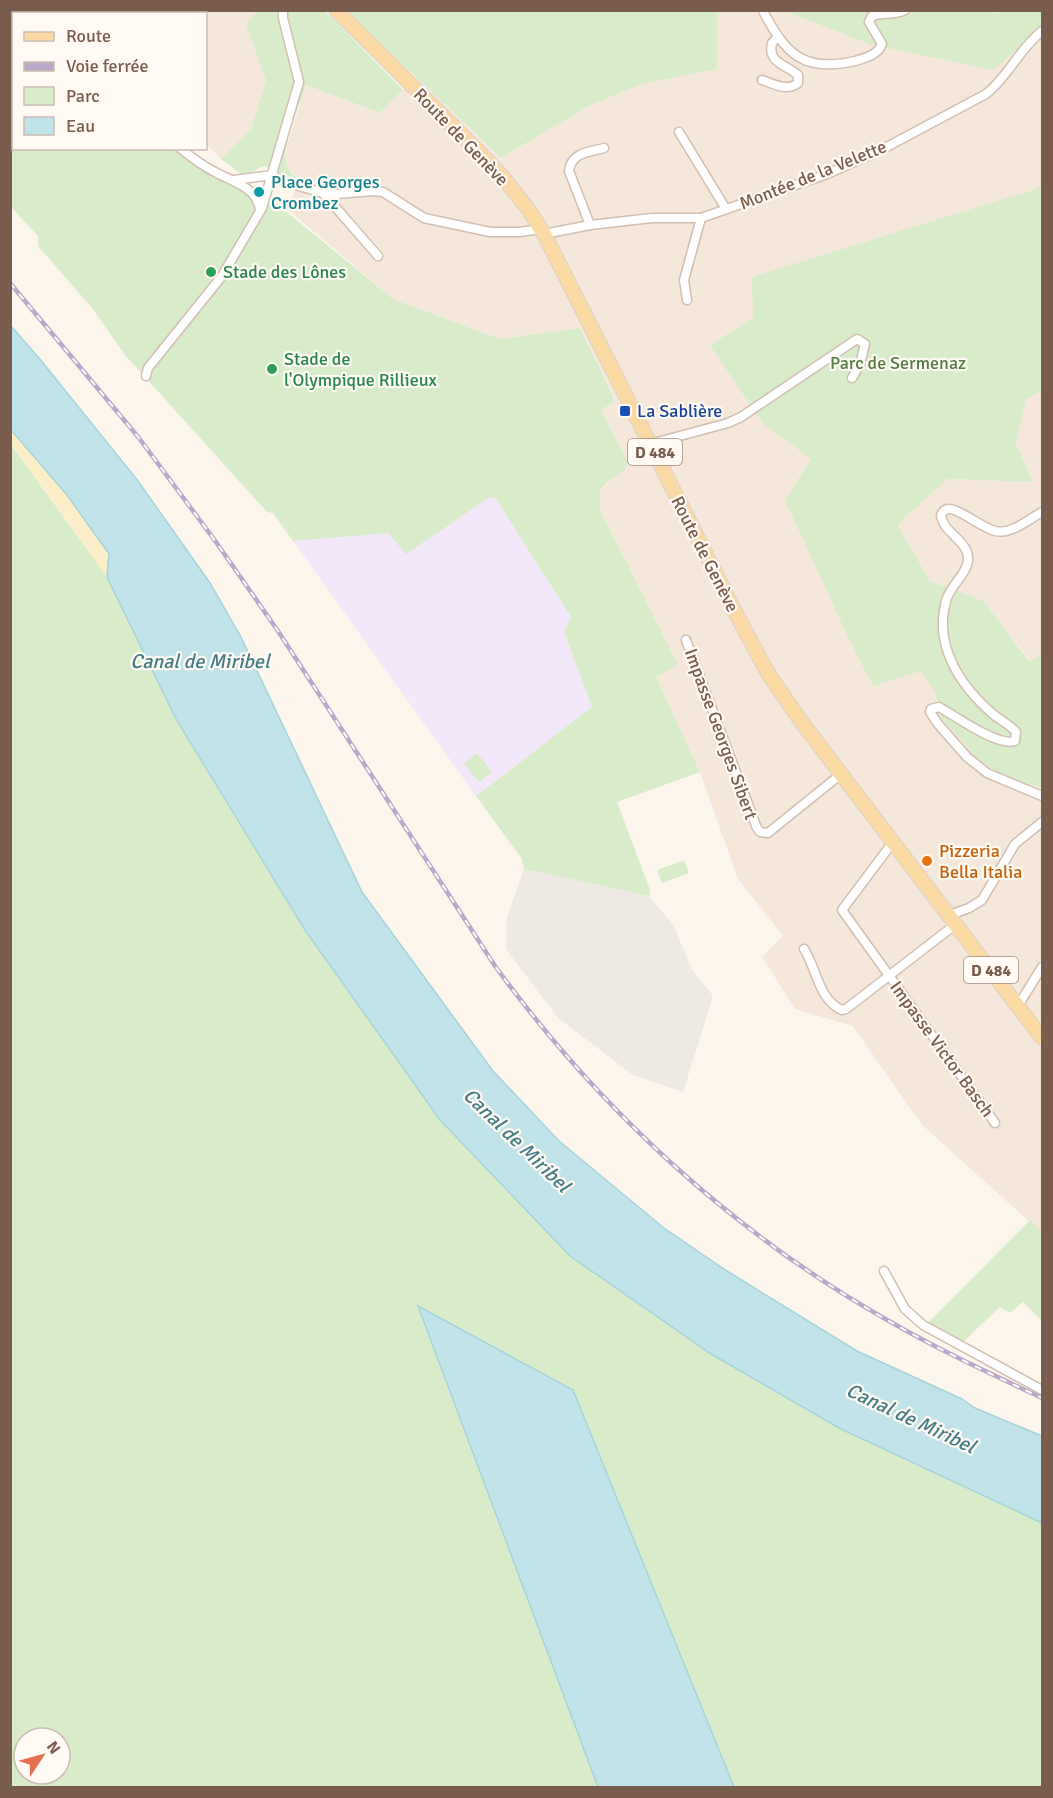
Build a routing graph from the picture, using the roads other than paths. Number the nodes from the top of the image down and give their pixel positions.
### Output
1 (283, 10) edge
2 (336, 10) edge
3 (904, 10) edge
4 (763, 11) edge
5 (1042, 31) edge
6 (777, 38) junction
7 (762, 80) dead end
8 (679, 132) dead end
9 (604, 148) dead end
10 (183, 150) edge
11 (272, 175) junction
12 (234, 180) junction
13 (323, 193) junction
14 (726, 209) junction
15 (261, 210) junction
16 (701, 218) junction
17 (590, 225) junction
18 (543, 231) junction
19 (378, 256) dead end
20 (687, 300) dead end
21 (146, 376) dead end
22 (852, 378) dead end
23 (650, 444) junction
24 (1042, 512) edge
25 (686, 640) dead end
26 (841, 774) junction
27 (1042, 796) edge
28 (1042, 822) edge
29 (893, 842) junction
30 (953, 919) junction
31 (804, 949) dead end
32 (1042, 967) edge
33 (889, 976) junction
34 (1018, 1005) junction
35 (1042, 1038) edge
36 (995, 1123) dead end
37 (884, 1271) dead end
38 (1042, 1390) edge

1 - 11 street
2 - 18 main road, Route de Genève / D 484
3 - 6 street
4 - 6 street
5 - 14 street, Montée de la Velette
6 - 7 street
8 - 14 street
9 - 17 street
10 - 12 street
11 - 12 street
11 - 13 street, Montée de la Velette
11 - 15 street
12 - 15 street
13 - 18 street, Montée de la Velette
13 - 19 street
14 - 16 street, Montée de la Velette
15 - 21 street
16 - 17 street, Montée de la Velette
16 - 20 street
17 - 18 street, Montée de la Velette
18 - 23 main road, Route de Genève / D 484
22 - 23 street
23 - 26 main road, Route de Genève / D 484
24 - 27 street
25 - 26 street, Impasse Georges Sibert
26 - 29 main road, Route de Genève / D 484
28 - 30 street
29 - 30 main road, Route de Genève / D 484
29 - 33 street, Impasse Victor Basch
30 - 33 street
30 - 34 main road, Route de Genève / D 484
31 - 33 street
32 - 34 street
33 - 36 street, Impasse Victor Basch
34 - 35 main road, Route de Genève / D 484
37 - 38 street

